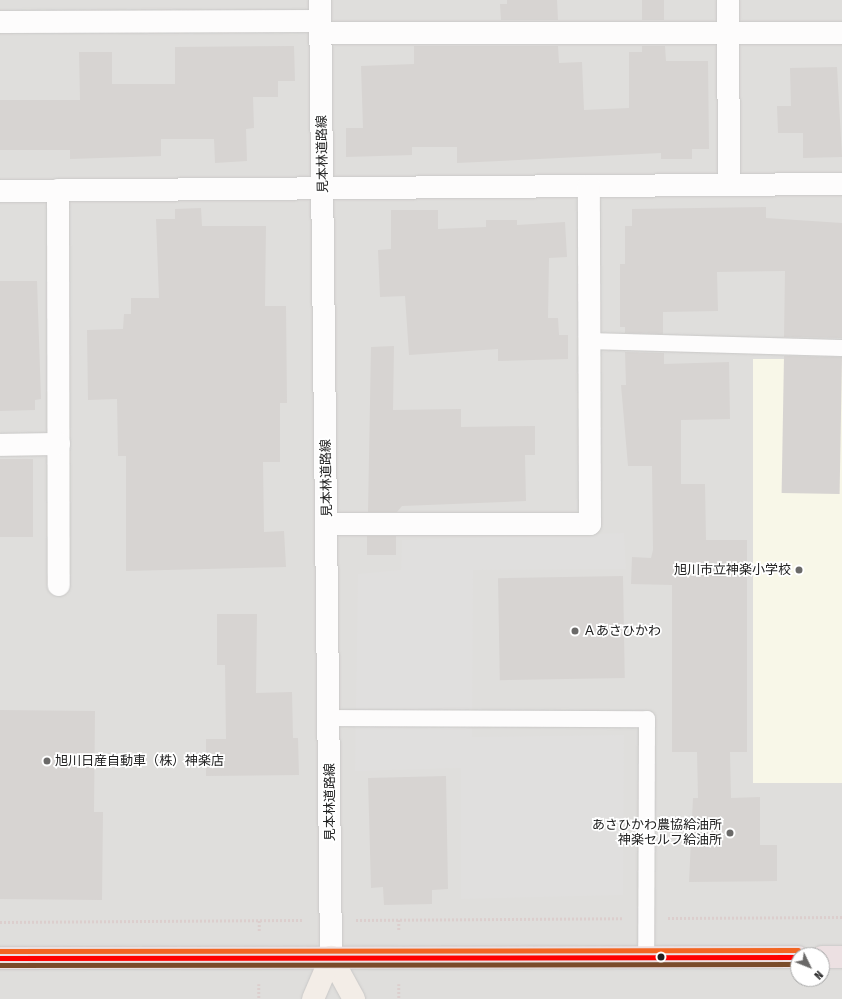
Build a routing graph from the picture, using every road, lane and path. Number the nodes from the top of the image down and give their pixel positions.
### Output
1 (728, 0) edge
2 (320, 18) edge
3 (0, 22) edge
4 (842, 32) edge
5 (728, 33) junction
6 (842, 184) edge
7 (729, 185) junction
8 (589, 186) junction
9 (324, 188) junction
10 (58, 190) junction
11 (0, 191) edge
12 (588, 341) junction
13 (842, 348) edge
14 (59, 444) junction
15 (0, 445) edge
16 (328, 524) junction
17 (59, 585) dead end
18 (329, 718) junction
19 (842, 917) edge
20 (626, 918) dead end
21 (666, 918) dead end
22 (331, 920) junction
23 (0, 922) edge
24 (331, 957) junction
25 (646, 957) junction
26 (790, 957) edge
27 (830, 957) edge
28 (842, 957) edge
29 (0, 958) edge
30 (314, 999) edge
31 (354, 999) edge

1 - 5 street
2 - 3 street
2 - 5 street
2 - 9 street, 見本林道路線
4 - 5 street
5 - 7 street
6 - 7 street
7 - 8 street
8 - 9 street
8 - 12 street
9 - 10 street
9 - 16 street, 見本林道路線
10 - 11 street
10 - 14 street
12 - 13 lane
12 - 16 street
14 - 15 street
14 - 17 street
16 - 18 street, 見本林道路線
18 - 22 street, 見本林道路線
18 - 25 lane
19 - 21 path
20 - 22 path
22 - 23 path
22 - 24 street, 見本林道路線
24 - 25 highway
24 - 29 highway
24 - 30 main road
24 - 31 main road
25 - 26 highway
27 - 28 highway

